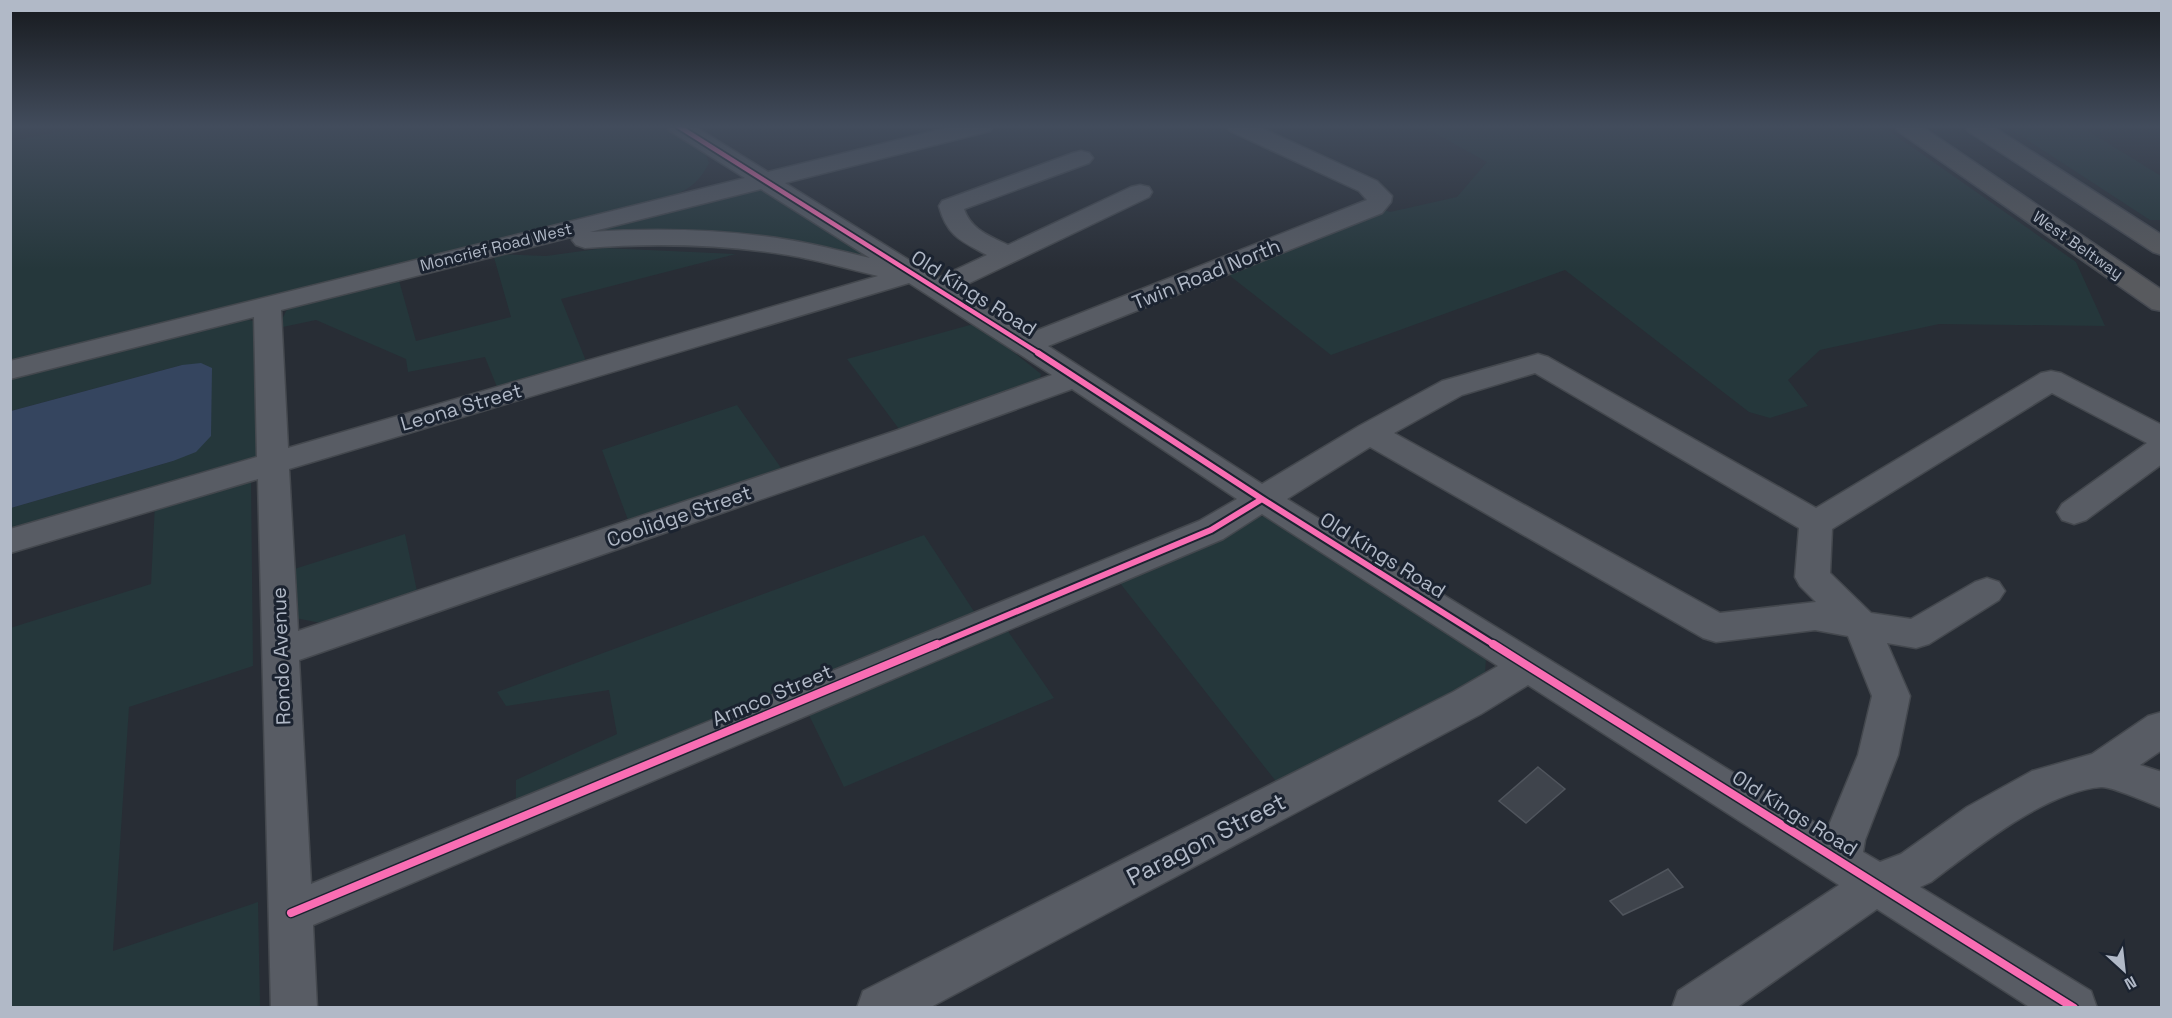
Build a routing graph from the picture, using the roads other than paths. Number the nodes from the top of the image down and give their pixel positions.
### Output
1 (713, 174) edge
2 (753, 174) edge
3 (789, 174) edge
4 (1039, 174) edge
5 (1341, 174) edge
6 (1975, 174) edge
7 (2049, 174) edge
8 (763, 180) junction
9 (1140, 192) dead end
10 (684, 200) junction
11 (2162, 247) edge
12 (467, 254) junction
13 (1007, 255) junction
14 (924, 281) junction
15 (2162, 303) edge
16 (267, 305) junction
17 (1026, 345) junction
18 (10, 370) edge
19 (1076, 377) junction
20 (1370, 433) junction
21 (2162, 438) edge
22 (2162, 448) edge
23 (272, 462) junction
24 (1262, 499) junction
25 (2074, 512) dead end
26 (1815, 523) junction
27 (10, 541) edge
28 (1987, 591) dead end
29 (1861, 625) junction
30 (281, 651) junction
31 (1530, 665) junction
32 (2162, 728) edge
33 (2103, 768) junction
34 (2162, 790) edge
35 (1840, 861) junction
36 (1877, 884) junction
37 (291, 913) junction
38 (294, 1008) edge
39 (880, 1008) edge
40 (1695, 1008) edge
41 (2074, 1008) edge

1 - 10 street
2 - 8 street, Old Kings Road
3 - 8 street, Moncrief Road West
4 - 13 street
5 - 17 street, Twin Road North
6 - 15 highway, West Beltway
7 - 11 highway
8 - 10 street, Moncrief Road West
8 - 14 street, Old Kings Road
9 - 13 street, Leona Street
10 - 12 street, Moncrief Road West
12 - 14 street
12 - 16 street, Moncrief Road West
13 - 14 street, Leona Street
14 - 17 street, Old Kings Road
14 - 23 street, Leona Street
16 - 18 street, Moncrief Road West
16 - 23 street, Rondo Avenue
17 - 19 street, Old Kings Road
19 - 24 street, Old Kings Road
19 - 30 street, Coolidge Street
20 - 24 street, Armco Street
20 - 26 street, Armco Street
20 - 29 street
21 - 26 street
22 - 25 street
23 - 27 street, Leona Street
23 - 30 street, Rondo Avenue
24 - 31 street, Old Kings Road
24 - 37 street, Armco Street
26 - 29 street
28 - 29 street
29 - 35 street
30 - 37 street, Rondo Avenue
31 - 35 street, Old Kings Road
31 - 39 street, Paragon Street
32 - 33 street
33 - 34 street
33 - 36 street
35 - 36 street, Old Kings Road
36 - 40 street
36 - 41 street, Old Kings Road
37 - 38 street, Rondo Avenue

